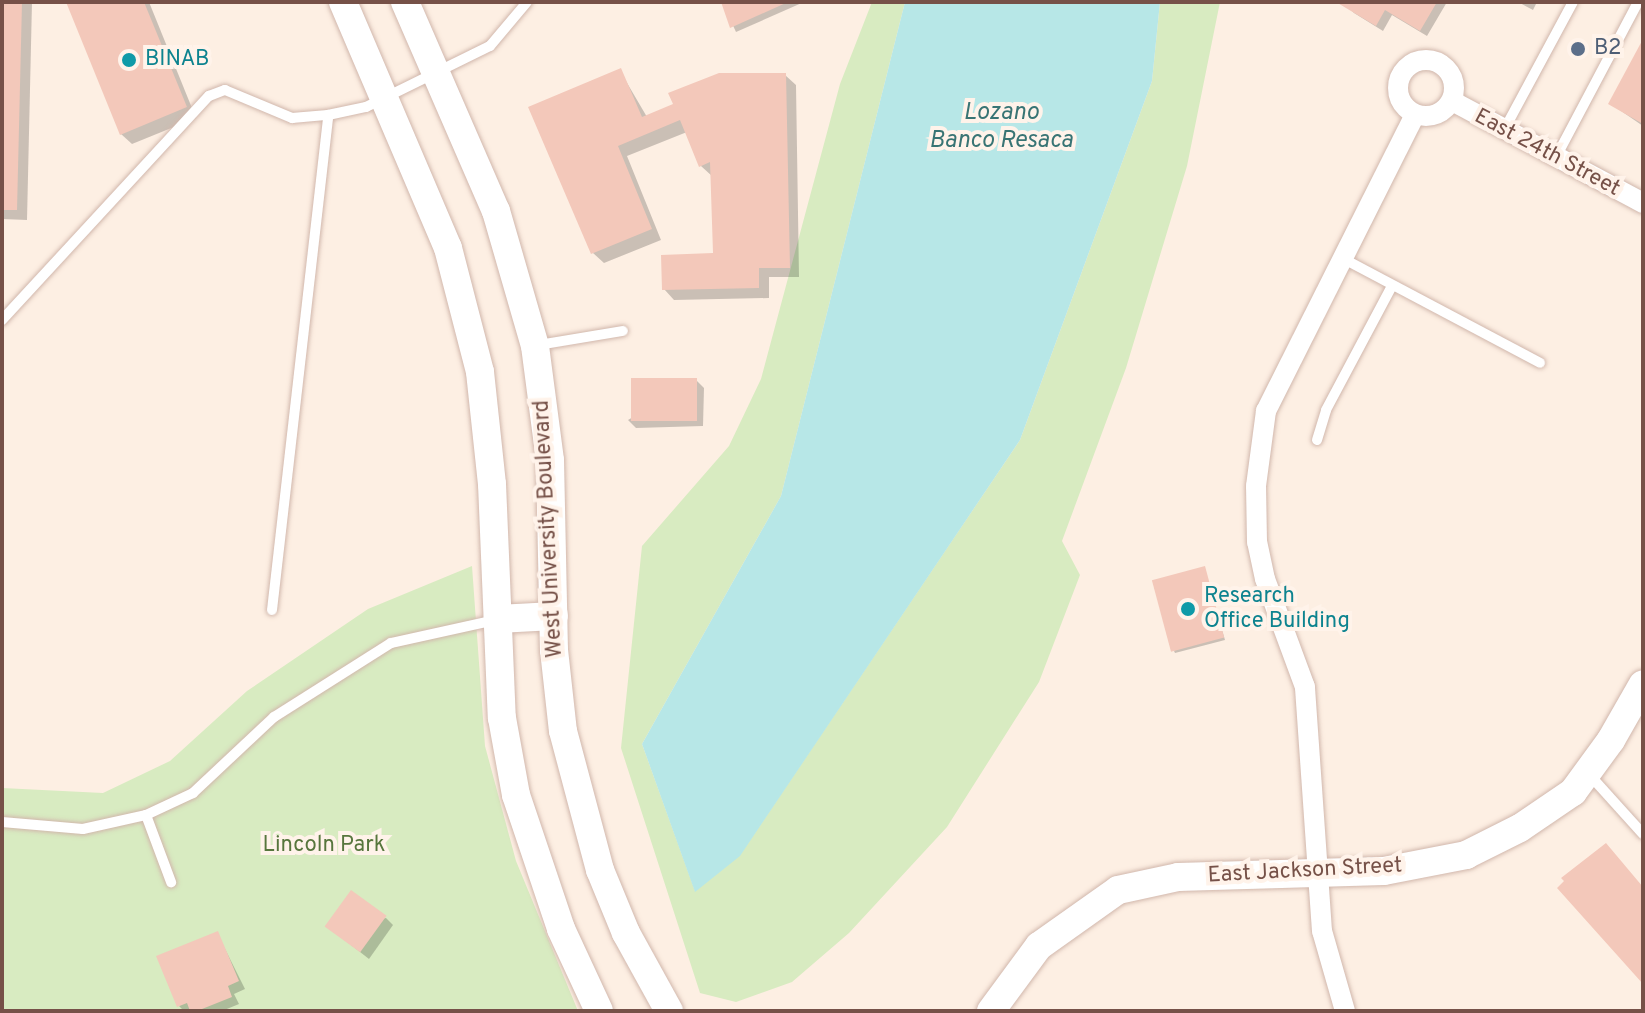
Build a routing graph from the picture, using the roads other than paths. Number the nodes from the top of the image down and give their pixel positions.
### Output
1 (343, 2) edge
2 (405, 2) edge
3 (527, 2) edge
4 (1573, 2) edge
5 (1638, 2) edge
6 (437, 74) junction
7 (384, 99) junction
8 (1452, 101) junction
9 (328, 115) junction
10 (1415, 115) junction
11 (1504, 130) junction
12 (1555, 159) junction
13 (1643, 203) edge
14 (1342, 258) junction
15 (1392, 286) junction
16 (4, 313) edge
17 (623, 331) dead end
18 (535, 346) junction
19 (1540, 363) dead end
20 (1317, 440) dead end
21 (272, 610) dead end
22 (554, 616) junction
23 (498, 619) junction
24 (1643, 684) edge
25 (1588, 773) junction
26 (146, 815) junction
27 (2, 822) edge
28 (1643, 834) edge
29 (1321, 873) junction
30 (171, 882) dead end
31 (599, 1011) edge
32 (669, 1011) edge
33 (991, 1011) edge
34 (1345, 1011) edge

1 - 7 main road
2 - 6 main road, West University Boulevard
3 - 6 lane
4 - 11 lane
5 - 12 lane
6 - 7 lane
6 - 18 main road, West University Boulevard
7 - 9 lane
7 - 23 main road
8 - 10 street
8 - 10 street
8 - 11 street, East 24th Street
9 - 16 lane
9 - 21 lane
10 - 14 street
11 - 12 street, East 24th Street
12 - 13 street, East 24th Street
14 - 15 lane
14 - 29 street
15 - 19 lane
15 - 20 lane
17 - 18 lane
18 - 22 main road, West University Boulevard
22 - 23 main road
22 - 32 main road, West University Boulevard
23 - 26 lane
23 - 31 main road
24 - 25 main road, East Jackson Street
25 - 28 lane
25 - 29 main road, East Jackson Street
26 - 27 lane
26 - 30 lane
29 - 33 main road, East Jackson Street
29 - 34 street

